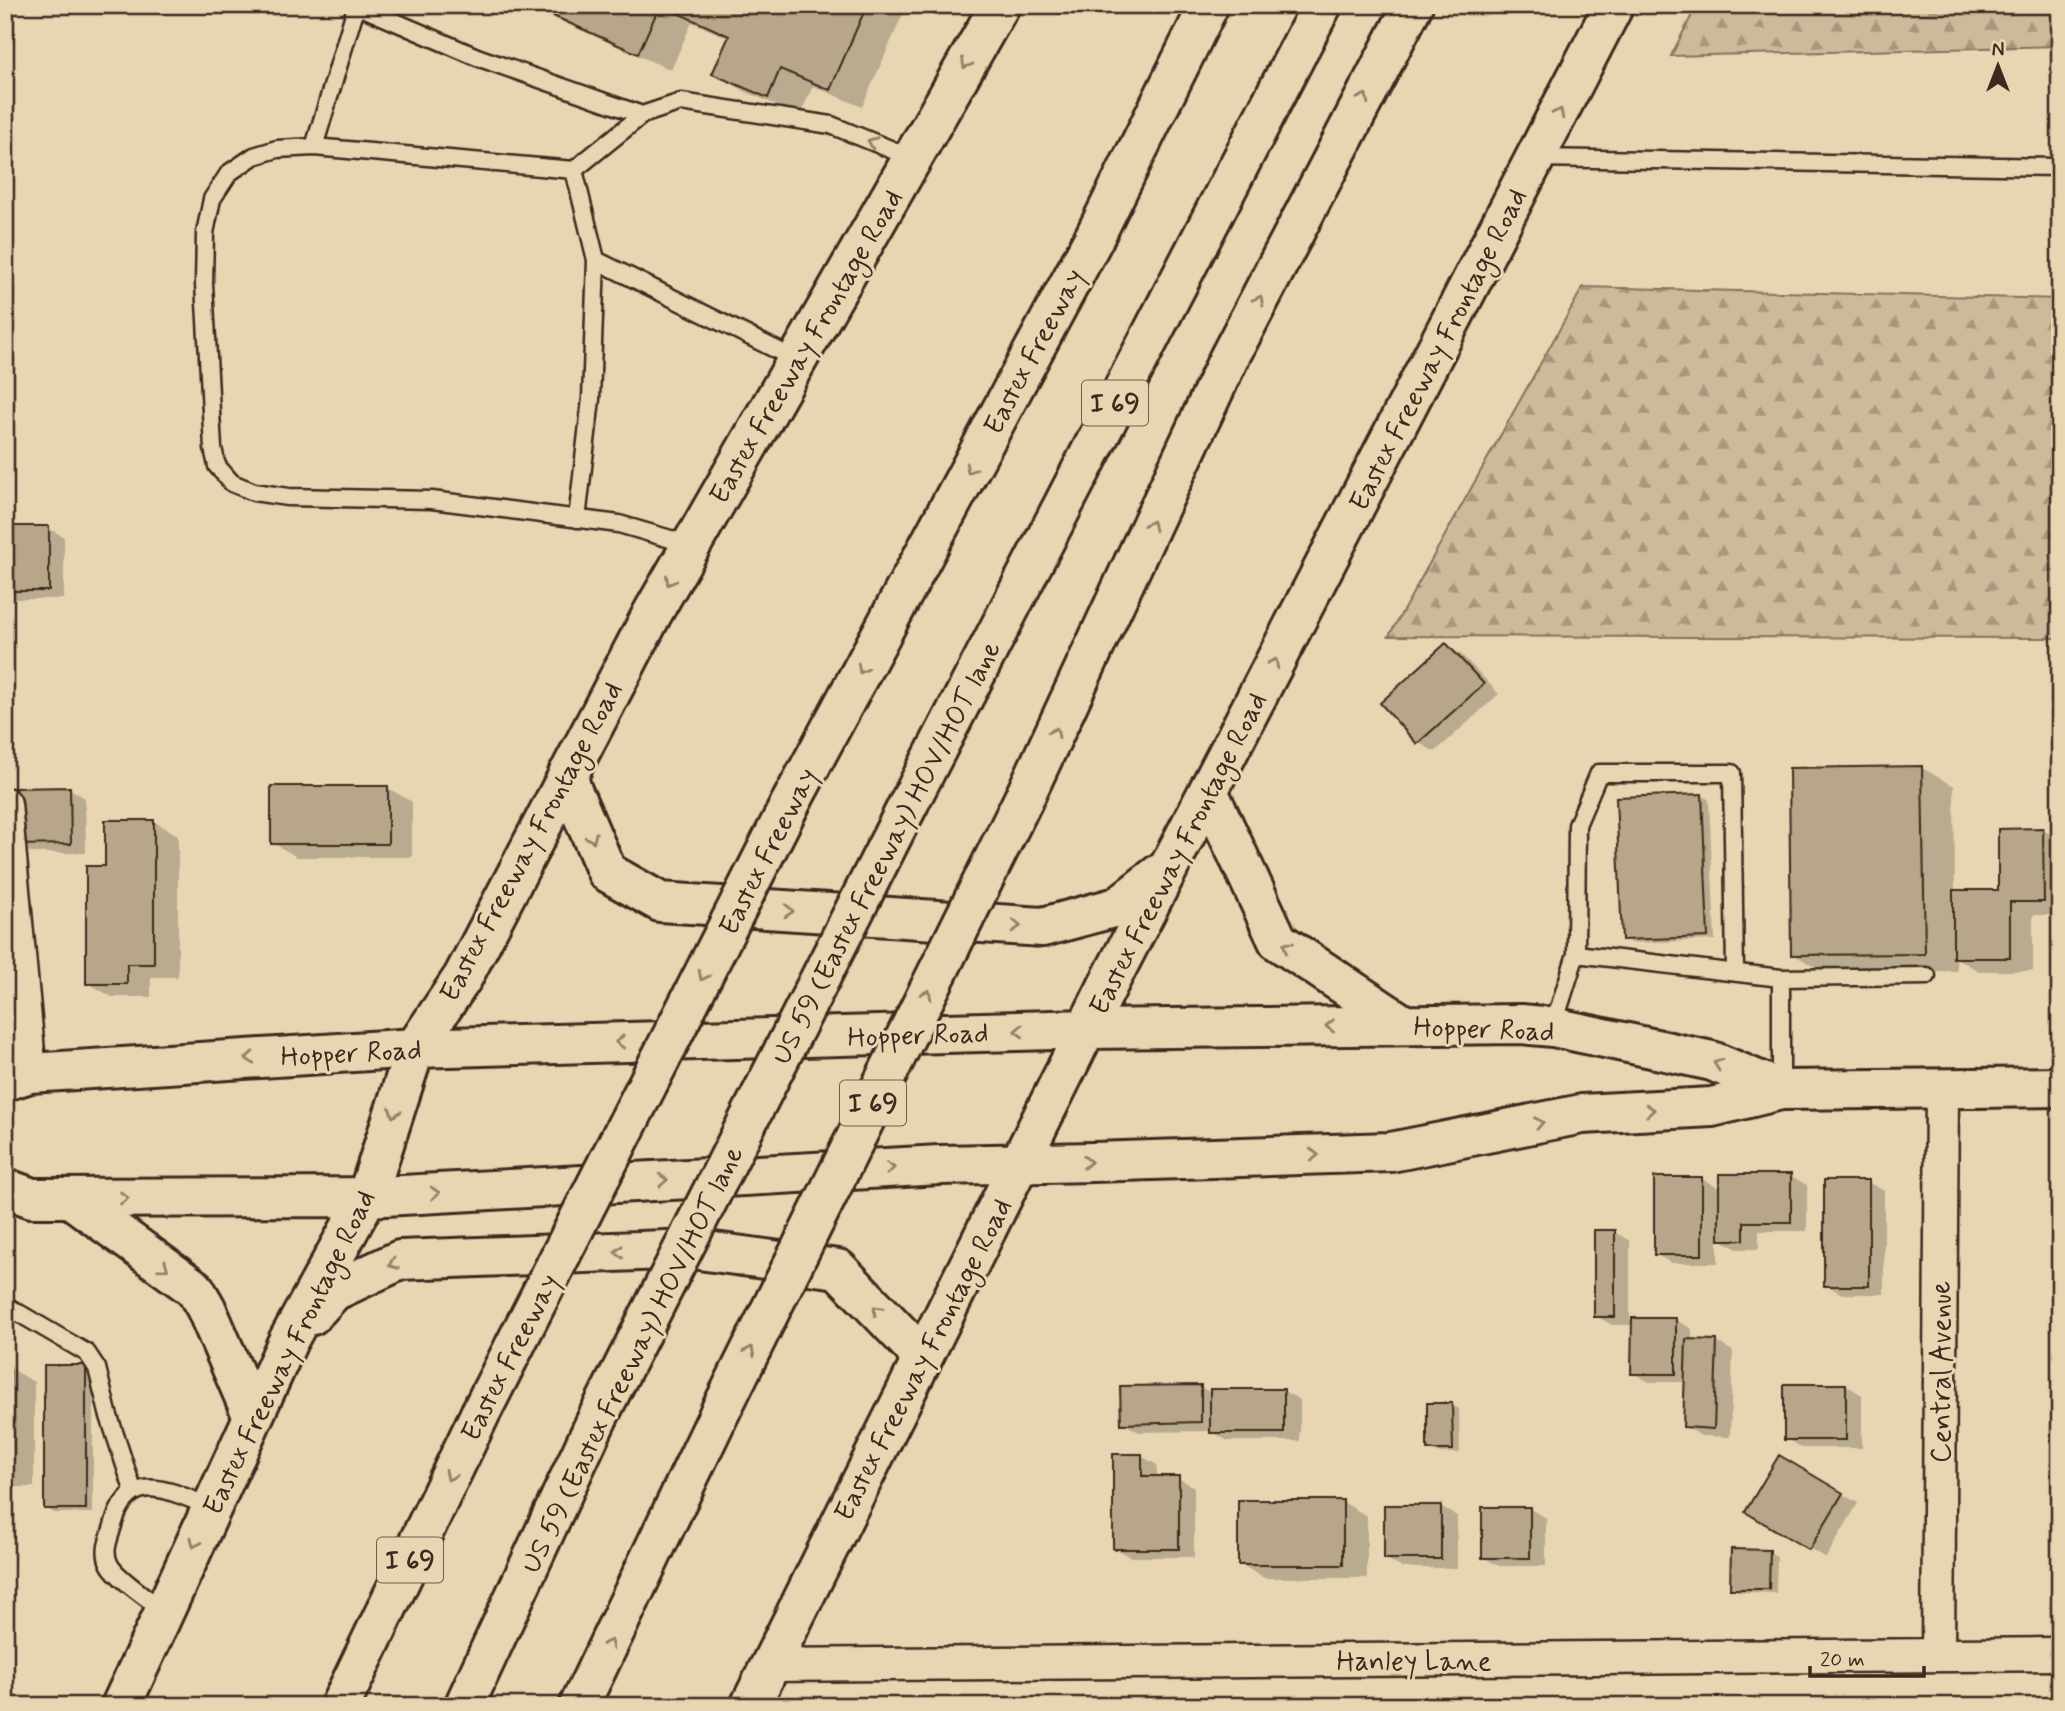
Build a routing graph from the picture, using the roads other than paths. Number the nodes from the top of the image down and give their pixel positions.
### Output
1 (1000, 5) edge
2 (1193, 5) edge
3 (1209, 5) edge
4 (1322, 5) edge
5 (1413, 5) edge
6 (1432, 5) edge
7 (1614, 5) edge
8 (356, 6) edge
9 (1391, 45) junction
10 (642, 115) junction
11 (314, 147) junction
12 (912, 158) junction
13 (1536, 158) junction
14 (2060, 167) edge
15 (574, 170) junction
16 (1094, 236) junction
17 (596, 260) junction
18 (797, 360) junction
19 (577, 519) junction
20 (691, 545) junction
21 (568, 775) junction
22 (1208, 791) junction
23 (5, 804) edge
24 (1169, 865) junction
25 (1576, 954) junction
26 (1735, 972) junction
27 (1927, 976) dead end
28 (1781, 978) junction
29 (1404, 1025) junction
30 (1553, 1027) junction
31 (1087, 1029) junction
32 (415, 1048) junction
33 (18, 1077) edge
34 (2060, 1087) edge
35 (1942, 1089) junction
36 (1781, 1090) junction
37 (1019, 1163) junction
38 (5, 1188) edge
39 (367, 1197) junction
40 (70, 1198) junction
41 (5, 1305) edge
42 (288, 1341) junction
43 (920, 1362) junction
44 (253, 1417) junction
45 (133, 1490) junction
46 (211, 1507) junction
47 (164, 1611) junction
48 (2060, 1654) edge
49 (1938, 1655) junction
50 (769, 1665) junction
51 (121, 1706) edge
52 (340, 1706) edge
53 (464, 1706) edge
54 (579, 1706) edge
55 (750, 1706) edge

1 -> 12 main road, Eastex Freeway Frontage Road
2 - 16 main road
3 - 16 main road, Eastex Freeway / I 69
4 - 53 main road, US 59 (Eastex Freeway) HOV/HOT lane / I 69, bridge
5 - 9 main road, I 69
6 - 9 main road
13 -> 7 main road, Eastex Freeway Frontage Road
8 - 10 lane
8 - 11 lane
54 -> 9 main road, I 69, bridge
12 -> 10 lane
10 - 15 lane
11 - 15 lane
11 - 19 lane
12 - 18 main road, Eastex Freeway Frontage Road
13 - 14 lane
22 -> 13 main road, Eastex Freeway Frontage Road
15 - 17 lane
16 -> 52 main road, Eastex Freeway / I 69, bridge
17 - 18 lane
17 - 19 lane
18 - 20 main road, Eastex Freeway Frontage Road
19 - 20 lane
20 -> 21 main road, Eastex Freeway Frontage Road
21 -> 24 main road
21 - 32 main road, Eastex Freeway Frontage Road
22 - 24 main road, Eastex Freeway Frontage Road
29 -> 22 main road
23 - 33 street
24 - 31 main road, Eastex Freeway Frontage Road
25 - 26 lane
25 - 26 lane
25 - 30 lane
26 - 28 lane
27 - 28 lane
28 - 36 lane
29 - 30 main road, Hopper Road
29 -> 31 main road, Hopper Road
36 -> 30 main road, Hopper Road
31 -> 32 main road, Hopper Road
31 - 37 main road, Eastex Freeway Frontage Road
32 -> 33 main road, Hopper Road
32 -> 39 main road, Eastex Freeway Frontage Road
34 - 35 main road, Hopper Road
35 - 36 main road, Hopper Road
35 - 49 street, Central Avenue
37 -> 36 main road, Hopper Road
39 -> 37 main road, Hopper Road
37 - 43 main road, Eastex Freeway Frontage Road
38 - 40 main road, Hopper Road
40 -> 39 main road, Hopper Road
39 - 42 main road, Eastex Freeway Frontage Road
40 -> 44 main road
41 - 45 lane
43 -> 42 main road
42 - 44 main road, Eastex Freeway Frontage Road
43 - 50 main road, Eastex Freeway Frontage Road
44 - 46 main road, Eastex Freeway Frontage Road
45 - 46 lane
45 - 47 lane
46 -> 47 main road, Eastex Freeway Frontage Road
47 - 51 main road, Eastex Freeway Frontage Road
48 - 49 street, Hanley Lane
49 - 50 street, Hanley Lane
50 - 55 main road, Eastex Freeway Frontage Road

